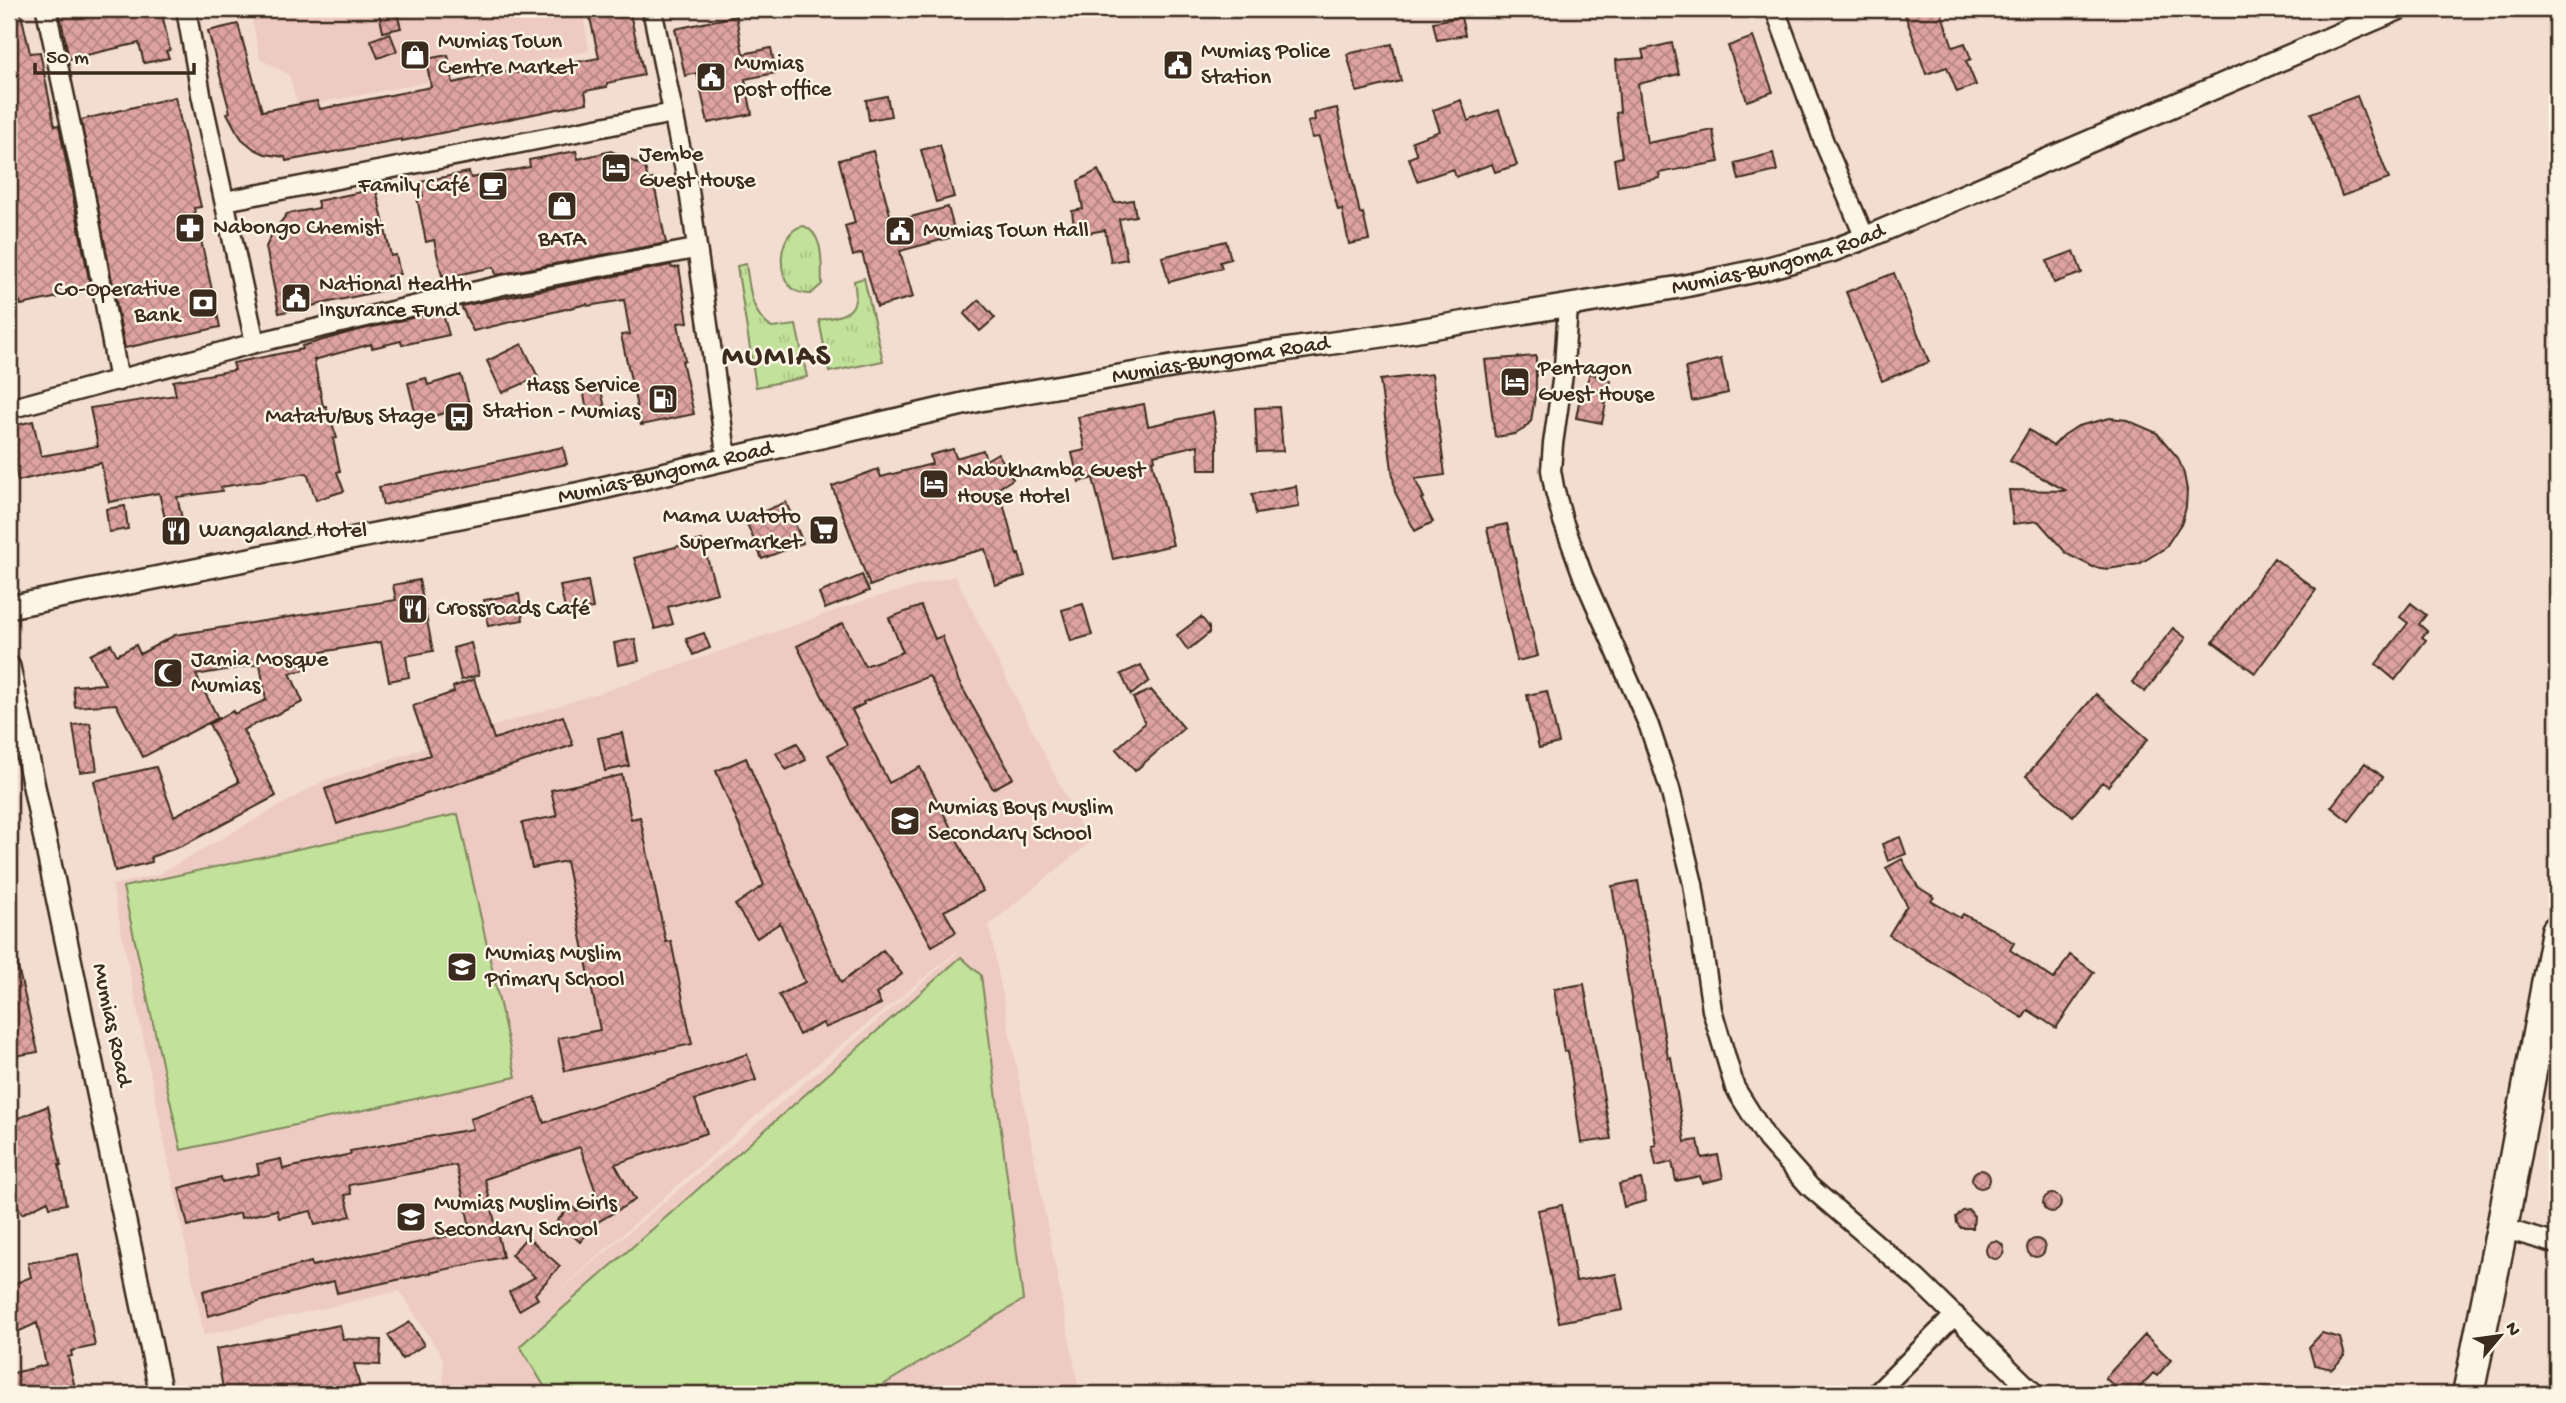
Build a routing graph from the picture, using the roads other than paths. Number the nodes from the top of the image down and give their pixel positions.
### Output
1 (46, 9) edge
2 (186, 9) edge
3 (652, 9) edge
4 (1775, 9) edge
5 (2398, 9) edge
6 (673, 113) junction
7 (225, 201) junction
8 (1865, 238) junction
9 (695, 249) junction
10 (1568, 306) junction
11 (255, 343) junction
12 (119, 381) junction
13 (9, 410) edge
14 (727, 460) junction
15 (9, 607) edge
16 (9, 667) edge
17 (2557, 931) edge
18 (2502, 1228) junction
19 (2557, 1244) edge
20 (1955, 1314) junction
21 (161, 1394) edge
22 (1875, 1394) edge
23 (2035, 1394) edge
24 (2468, 1394) edge

1 - 12 street
2 - 7 street
3 - 6 street
4 - 8 street
5 - 8 street, Mumias-Bungoma Road
6 - 7 street
6 - 9 street
7 - 11 street
8 - 10 street, Mumias-Bungoma Road
9 - 11 street
9 - 14 street
10 - 14 street, Mumias-Bungoma Road
10 - 20 street
11 - 12 street
12 - 13 street
14 - 15 street, Mumias-Bungoma Road
16 - 21 street, Mumias Road
17 - 18 highway
18 - 19 street
18 - 24 highway
20 - 22 street
20 - 23 street

